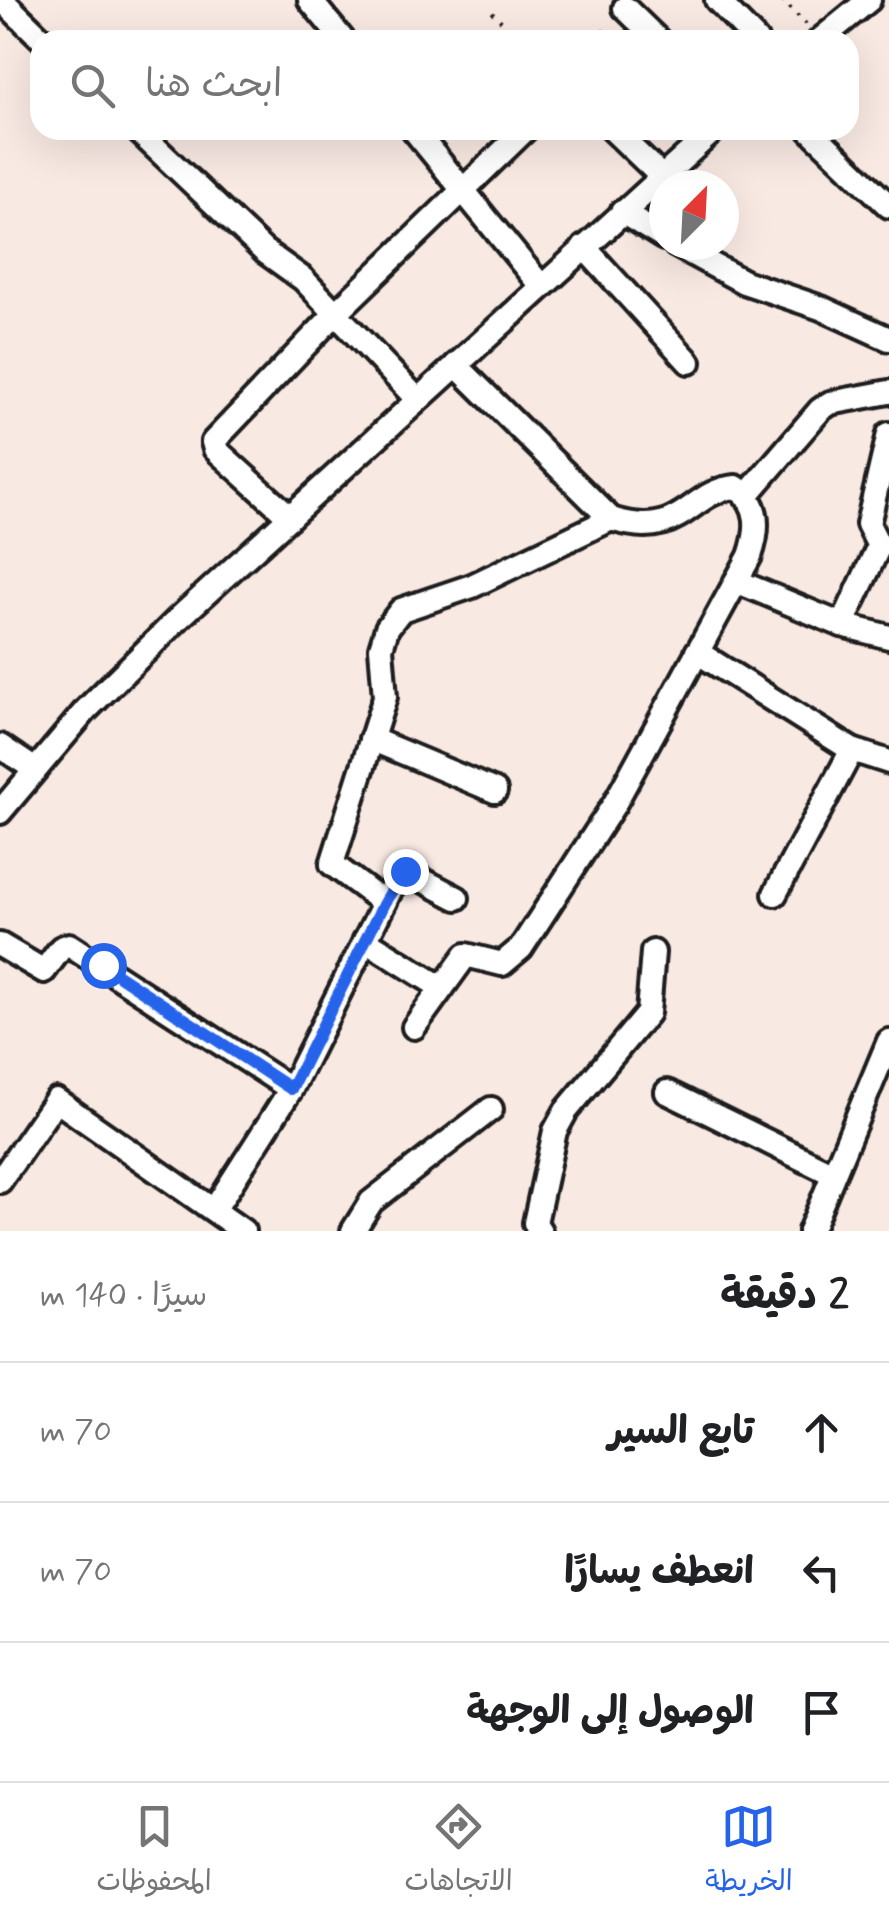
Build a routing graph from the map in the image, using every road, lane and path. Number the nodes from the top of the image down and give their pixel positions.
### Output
1 (2, 0) edge
2 (310, 0) edge
3 (717, 0) edge
4 (782, 0) edge
5 (869, 0) edge
6 (625, 8) dead end
7 (492, 12) dead end
8 (33, 30) edge
9 (336, 30) edge
10 (510, 30) edge
11 (648, 30) edge
12 (746, 30) edge
13 (810, 30) edge
14 (832, 30) edge
15 (148, 140) edge
16 (422, 140) edge
17 (514, 140) edge
18 (623, 140) edge
19 (703, 140) edge
20 (820, 140) edge
21 (655, 170) edge
22 (670, 170) edge
23 (649, 188) edge
24 (461, 190) junction
25 (889, 206) edge
26 (622, 212) junction
27 (649, 229) edge
28 (584, 247) junction
29 (704, 260) edge
30 (542, 286) junction
31 (336, 313) junction
32 (889, 338) edge
33 (689, 362) dead end
34 (456, 364) junction
35 (889, 392) edge
36 (417, 399) junction
37 (889, 434) edge
38 (747, 495) junction
39 (290, 516) junction
40 (611, 519) junction
41 (736, 581) junction
42 (842, 625) junction
43 (889, 636) edge
44 (698, 652) junction
45 (371, 739) junction
46 (0, 746) edge
47 (852, 750) junction
48 (889, 762) edge
49 (34, 769) junction
50 (495, 791) dead end
51 (0, 812) edge
52 (775, 894) dead end
53 (458, 898) dead end
54 (384, 903) junction
55 (365, 940) junction
56 (0, 944) edge
57 (653, 952) dead end
58 (442, 988) junction
59 (414, 1027) dead end
60 (889, 1041) edge
61 (291, 1089) junction
62 (667, 1092) dead end
63 (491, 1109) dead end
64 (833, 1174) junction
65 (0, 1181) edge
66 (214, 1210) junction
67 (815, 1229) edge
68 (243, 1231) edge
69 (353, 1231) edge
70 (540, 1231) edge

1 - 8 street
2 - 9 street
3 - 12 street
4 - 13 path
5 - 14 street
6 - 11 street
7 - 10 path
15 - 31 street
16 - 24 street
17 - 24 street
18 - 21 street
19 - 22 street
20 - 25 street
23 - 26 street
24 - 30 street
24 - 31 street
26 - 27 street
26 - 28 street
28 - 30 street
28 - 33 street
29 - 32 street
30 - 34 street
31 - 36 street
31 - 39 street
34 - 36 street
34 - 40 street
35 - 38 street
36 - 39 street
37 - 42 street
38 - 40 street
38 - 41 street
39 - 49 street
40 - 45 street
41 - 42 street
41 - 44 street
42 - 43 street
44 - 47 street
44 - 58 street
45 - 50 street
45 - 54 street
46 - 49 street
47 - 48 street
47 - 52 street
49 - 51 street
53 - 54 street
54 - 55 street
55 - 58 street
55 - 61 street
56 - 61 street
57 - 70 street
58 - 59 street
60 - 64 street
61 - 66 street
62 - 64 street
63 - 69 street
64 - 67 street
65 - 66 street
66 - 68 street

